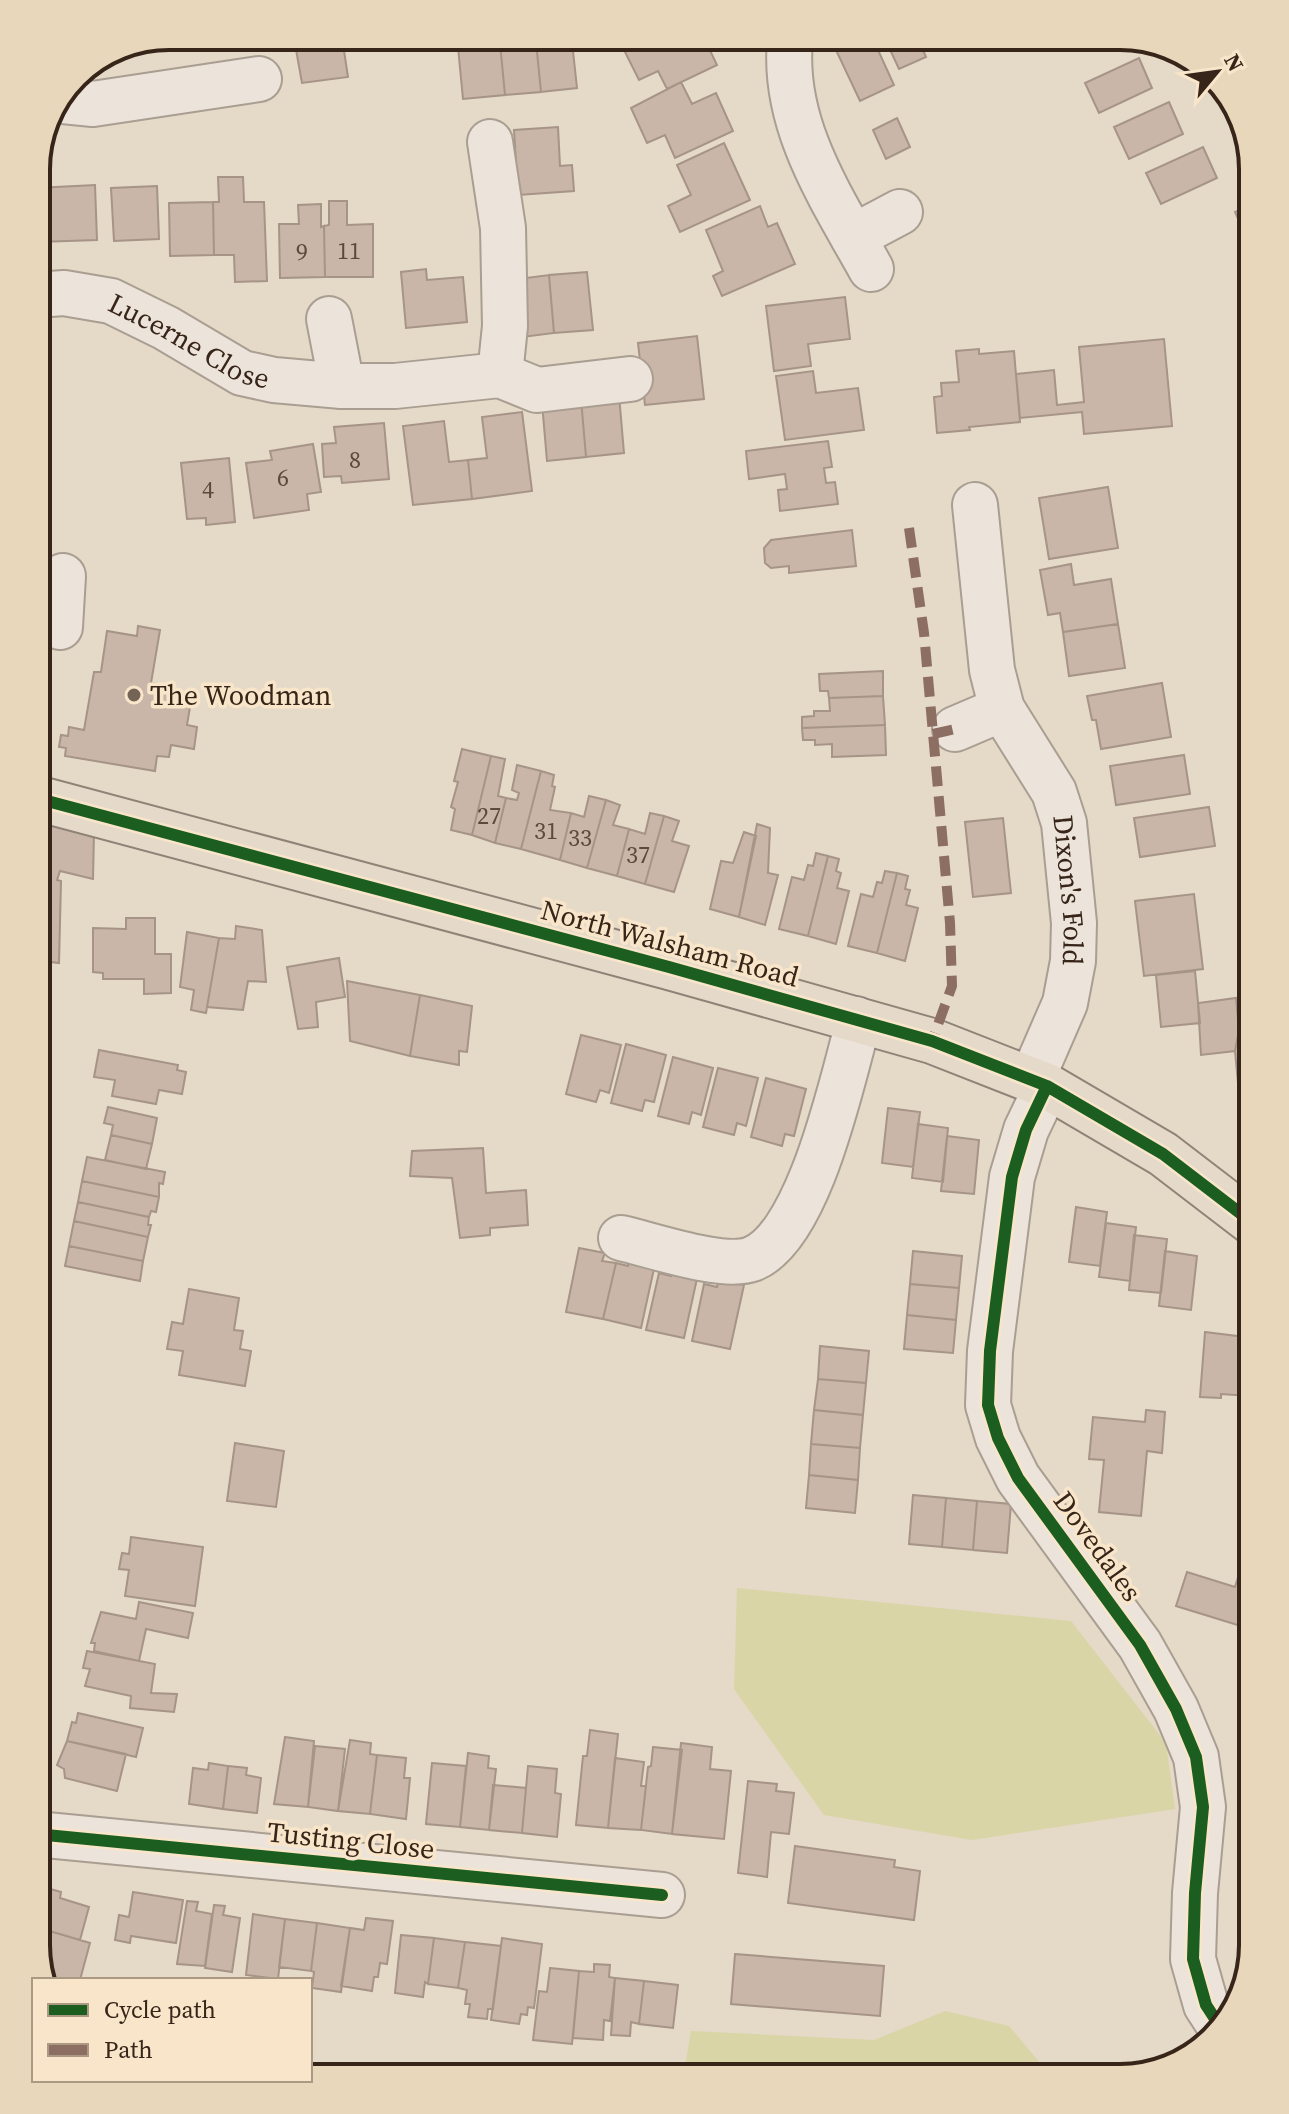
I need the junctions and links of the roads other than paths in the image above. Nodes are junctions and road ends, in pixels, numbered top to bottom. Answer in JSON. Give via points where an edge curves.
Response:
{"nodes":[{"id":1,"x":790,"y":50,"type":"edge"},
{"id":2,"x":259,"y":79,"type":"dead end"},
{"id":3,"x":72,"y":102,"type":"edge"},
{"id":4,"x":490,"y":142,"type":"dead end"},
{"id":5,"x":900,"y":212,"type":"dead end"},
{"id":6,"x":50,"y":294,"type":"edge"},
{"id":7,"x":329,"y":319,"type":"dead end"},
{"id":8,"x":500,"y":375,"type":"junction"},
{"id":9,"x":630,"y":379,"type":"dead end"},
{"id":10,"x":342,"y":386,"type":"junction"},
{"id":11,"x":975,"y":505,"type":"dead end"},
{"id":12,"x":63,"y":576,"type":"dead end"},
{"id":13,"x":60,"y":627,"type":"dead end"},
{"id":14,"x":1002,"y":709,"type":"junction"},
{"id":15,"x":955,"y":729,"type":"dead end"},
{"id":16,"x":50,"y":802,"type":"edge"},
{"id":17,"x":856,"y":1019,"type":"junction"},
{"id":18,"x":1040,"y":1083,"type":"junction"},
{"id":19,"x":1239,"y":1212,"type":"edge"},
{"id":20,"x":621,"y":1238,"type":"dead end"},
{"id":21,"x":50,"y":1835,"type":"edge"},
{"id":22,"x":662,"y":1895,"type":"dead end"},
{"id":23,"x":1214,"y":2017,"type":"edge"}],
"edges":[{"from":1,"to":5,"type":"street","via":[[789,82],[798,123],[815,170],[862,253]]},
{"from":2,"to":3,"type":"street","via":[[219,100]]},
{"from":4,"to":8,"type":"street","via":[[503,228]]},
{"from":6,"to":10,"type":"street","name":"Lucerne Close","via":[[111,301],[242,373]]},
{"from":7,"to":10,"type":"street"},
{"from":8,"to":9,"type":"street","via":[[537,390]]},
{"from":8,"to":10,"type":"street","name":"Lucerne Close"},
{"from":11,"to":14,"type":"street","name":"Dixon's Fold","via":[[992,670]]},
{"from":12,"to":13,"type":"street"},
{"from":14,"to":15,"type":"street"},
{"from":14,"to":18,"type":"street","name":"Dixon's Fold","via":[[1054,792],[1064,823],[1073,961]]},
{"from":16,"to":17,"type":"main road","name":"North Walsham Road"},
{"from":17,"to":18,"type":"main road","name":"North Walsham Road","via":[[932,1041]]},
{"from":17,"to":20,"type":"street","via":[[807,1191],[771,1248],[750,1260],[717,1262]]},
{"from":18,"to":19,"type":"main road","name":"North Walsham Road","via":[[1163,1154]]},
{"from":18,"to":23,"type":"street","name":"Dovedales","via":[[1012,1177],[990,1351],[970,1407],[998,1438],[1018,1478],[1140,1645],[1196,1757],[1203,1807],[1193,1959]]},
{"from":21,"to":22,"type":"street","name":"Tusting Close"}]}
